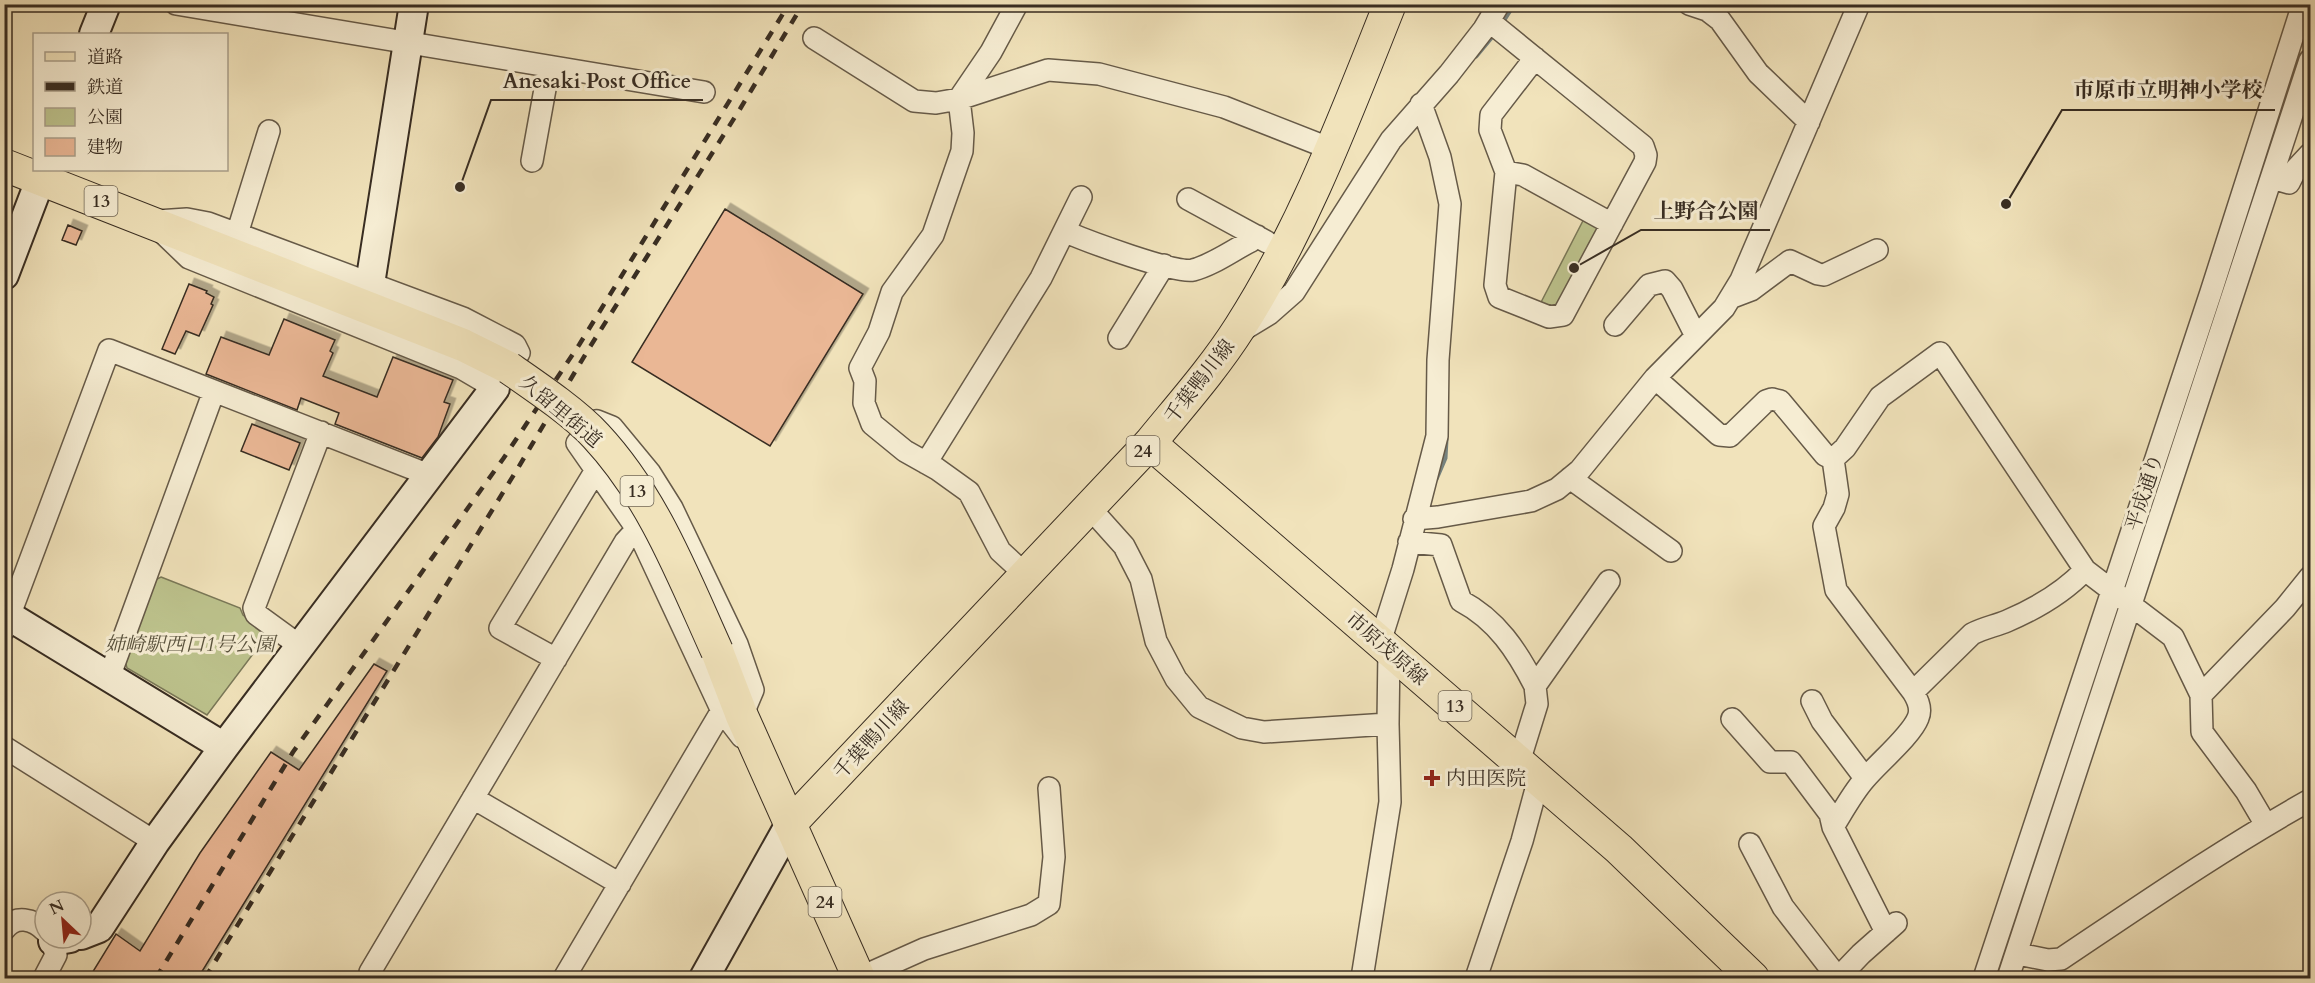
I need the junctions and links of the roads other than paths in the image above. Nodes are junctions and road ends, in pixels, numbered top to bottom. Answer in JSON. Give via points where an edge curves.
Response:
{"nodes":[{"id":1,"x":106,"y":4,"type":"edge"},
{"id":2,"x":176,"y":4,"type":"edge"},
{"id":3,"x":414,"y":4,"type":"edge"},
{"id":4,"x":1017,"y":4,"type":"edge"},
{"id":5,"x":1390,"y":4,"type":"edge"},
{"id":6,"x":1689,"y":4,"type":"edge"},
{"id":7,"x":1858,"y":4,"type":"edge"},
{"id":8,"x":2303,"y":4,"type":"edge"},
{"id":9,"x":1719,"y":10,"type":"edge"},
{"id":10,"x":269,"y":12,"type":"edge"},
{"id":11,"x":1494,"y":13,"type":"edge"},
{"id":12,"x":94,"y":33,"type":"edge"},
{"id":13,"x":814,"y":38,"type":"dead end"},
{"id":14,"x":408,"y":43,"type":"junction"},
{"id":15,"x":1535,"y":58,"type":"junction"},
{"id":16,"x":2310,"y":60,"type":"edge"},
{"id":17,"x":549,"y":67,"type":"junction"},
{"id":18,"x":704,"y":92,"type":"dead end"},
{"id":19,"x":959,"y":99,"type":"junction"},
{"id":20,"x":1421,"y":104,"type":"junction"},
{"id":21,"x":1809,"y":122,"type":"junction"},
{"id":22,"x":268,"y":131,"type":"dead end"},
{"id":23,"x":1331,"y":149,"type":"junction"},
{"id":24,"x":2310,"y":154,"type":"edge"},
{"id":25,"x":532,"y":161,"type":"dead end"},
{"id":26,"x":4,"y":165,"type":"edge"},
{"id":27,"x":1506,"y":172,"type":"junction"},
{"id":28,"x":42,"y":174,"type":"edge"},
{"id":29,"x":2272,"y":178,"type":"junction"},
{"id":30,"x":1081,"y":197,"type":"dead end"},
{"id":31,"x":1188,"y":199,"type":"dead end"},
{"id":32,"x":152,"y":222,"type":"junction"},
{"id":33,"x":1612,"y":224,"type":"junction"},
{"id":34,"x":1066,"y":232,"type":"junction"},
{"id":35,"x":237,"y":234,"type":"junction"},
{"id":36,"x":1271,"y":243,"type":"junction"},
{"id":37,"x":1877,"y":250,"type":"dead end"},
{"id":38,"x":1164,"y":265,"type":"junction"},
{"id":39,"x":4,"y":275,"type":"edge"},
{"id":40,"x":358,"y":280,"type":"junction"},
{"id":41,"x":1730,"y":298,"type":"junction"},
{"id":42,"x":1615,"y":325,"type":"dead end"},
{"id":43,"x":1240,"y":328,"type":"junction"},
{"id":44,"x":1696,"y":336,"type":"junction"},
{"id":45,"x":1119,"y":338,"type":"dead end"},
{"id":46,"x":515,"y":359,"type":"dead end"},
{"id":47,"x":1655,"y":378,"type":"junction"},
{"id":48,"x":499,"y":383,"type":"joint"},
{"id":49,"x":214,"y":391,"type":"junction"},
{"id":50,"x":321,"y":432,"type":"junction"},
{"id":51,"x":1150,"y":443,"type":"junction"},
{"id":52,"x":2159,"y":446,"type":"junction"},
{"id":53,"x":2180,"y":453,"type":"junction"},
{"id":54,"x":1833,"y":459,"type":"junction"},
{"id":55,"x":926,"y":463,"type":"junction"},
{"id":56,"x":596,"y":470,"type":"junction"},
{"id":57,"x":429,"y":475,"type":"junction"},
{"id":58,"x":1570,"y":478,"type":"junction"},
{"id":59,"x":1089,"y":507,"type":"junction"},
{"id":60,"x":1414,"y":519,"type":"junction"},
{"id":61,"x":637,"y":529,"type":"junction"},
{"id":62,"x":1409,"y":542,"type":"junction"},
{"id":63,"x":1671,"y":551,"type":"dead end"},
{"id":64,"x":2085,"y":570,"type":"junction"},
{"id":65,"x":1025,"y":574,"type":"junction"},
{"id":66,"x":2310,"y":577,"type":"edge"},
{"id":67,"x":1609,"y":581,"type":"dead end"},
{"id":68,"x":2111,"y":590,"type":"junction"},
{"id":69,"x":2130,"y":604,"type":"junction"},
{"id":70,"x":6,"y":619,"type":"edge"},
{"id":71,"x":300,"y":646,"type":"junction"},
{"id":72,"x":1385,"y":646,"type":"junction"},
{"id":73,"x":556,"y":659,"type":"junction"},
{"id":74,"x":110,"y":675,"type":"junction"},
{"id":75,"x":1535,"y":686,"type":"junction"},
{"id":76,"x":1913,"y":692,"type":"junction"},
{"id":77,"x":2201,"y":695,"type":"junction"},
{"id":78,"x":1812,"y":701,"type":"dead end"},
{"id":79,"x":732,"y":707,"type":"junction"},
{"id":80,"x":1732,"y":719,"type":"dead end"},
{"id":81,"x":1388,"y":724,"type":"junction"},
{"id":82,"x":4,"y":747,"type":"edge"},
{"id":83,"x":224,"y":747,"type":"junction"},
{"id":84,"x":1529,"y":770,"type":"junction"},
{"id":85,"x":1865,"y":778,"type":"junction"},
{"id":86,"x":1049,"y":788,"type":"dead end"},
{"id":87,"x":473,"y":798,"type":"junction"},
{"id":88,"x":2310,"y":800,"type":"edge"},
{"id":89,"x":790,"y":825,"type":"junction"},
{"id":90,"x":2266,"y":825,"type":"junction"},
{"id":91,"x":1833,"y":826,"type":"junction"},
{"id":92,"x":155,"y":842,"type":"junction"},
{"id":93,"x":1750,"y":844,"type":"dead end"},
{"id":94,"x":620,"y":884,"type":"junction"},
{"id":95,"x":33,"y":922,"type":"edge"},
{"id":96,"x":4,"y":930,"type":"edge"},
{"id":97,"x":93,"y":930,"type":"edge"},
{"id":98,"x":56,"y":950,"type":"edge"},
{"id":99,"x":2018,"y":954,"type":"junction"},
{"id":100,"x":44,"y":978,"type":"edge"},
{"id":101,"x":370,"y":978,"type":"edge"},
{"id":102,"x":564,"y":978,"type":"edge"},
{"id":103,"x":704,"y":978,"type":"edge"},
{"id":104,"x":859,"y":978,"type":"edge"},
{"id":105,"x":1362,"y":978,"type":"edge"},
{"id":106,"x":1476,"y":978,"type":"edge"},
{"id":107,"x":1753,"y":978,"type":"edge"},
{"id":108,"x":1838,"y":978,"type":"edge"},
{"id":109,"x":1984,"y":978,"type":"edge"},
{"id":110,"x":2008,"y":978,"type":"edge"}],
"edges":[{"from":1,"to":12,"type":"street"},
{"from":2,"to":10,"type":"street"},
{"from":3,"to":14,"type":"street"},
{"from":4,"to":19,"type":"street"},
{"from":5,"to":23,"type":"main road","name":"千葉鴨川線","number":"24"},
{"from":6,"to":9,"type":"street"},
{"from":7,"to":21,"type":"street"},
{"from":8,"to":52,"type":"street","name":"平成通り"},
{"from":9,"to":21,"type":"street","via":[[1720,20],[1758,74]]},
{"from":10,"to":14,"type":"street"},
{"from":11,"to":15,"type":"street"},
{"from":11,"to":20,"type":"street","via":[[1449,74]]},
{"from":13,"to":19,"type":"street","via":[[914,101]]},
{"from":14,"to":17,"type":"street"},
{"from":14,"to":40,"type":"street"},
{"from":15,"to":27,"type":"street","via":[[1491,115],[1490,130]]},
{"from":15,"to":33,"type":"street","via":[[1642,146],[1645,162]]},
{"from":16,"to":29,"type":"street","name":"平成通り"},
{"from":17,"to":18,"type":"street"},
{"from":17,"to":25,"type":"street"},
{"from":19,"to":23,"type":"street","via":[[1048,70],[1099,74],[1224,107]]},
{"from":19,"to":55,"type":"street","via":[[962,150],[933,234],[892,292],[879,332],[860,368],[865,381],[864,403],[872,424]]},
{"from":20,"to":43,"type":"street","via":[[1390,140],[1294,292],[1269,314]]},
{"from":20,"to":60,"type":"street","via":[[1440,158],[1450,204],[1438,360],[1437,436]]},
{"from":21,"to":41,"type":"street"},
{"from":22,"to":35,"type":"street"},
{"from":23,"to":36,"type":"main road","name":"千葉鴨川線","number":"24"},
{"from":24,"to":29,"type":"street","via":[[2289,183]]},
{"from":26,"to":28,"type":"main road","name":"久留里街道","number":"13"},
{"from":27,"to":33,"type":"street","via":[[1523,175]]},
{"from":27,"to":33,"type":"street","via":[[1495,285],[1498,297],[1549,317],[1563,315]]},
{"from":28,"to":32,"type":"main road","name":"久留里街道","number":"13"},
{"from":28,"to":39,"type":"street"},
{"from":29,"to":53,"type":"street","name":"平成通り"},
{"from":30,"to":34,"type":"street"},
{"from":31,"to":36,"type":"street"},
{"from":32,"to":35,"type":"street","via":[[187,219]]},
{"from":32,"to":48,"type":"street","via":[[189,258]]},
{"from":32,"to":79,"type":"main road","name":"久留里街道","number":"13","bridge":true,"via":[[463,345],[509,368],[552,399],[616,459],[650,510],[717,651]]},
{"from":34,"to":38,"type":"street"},
{"from":34,"to":55,"type":"street"},
{"from":35,"to":40,"type":"street"},
{"from":36,"to":38,"type":"street","via":[[1251,242],[1194,270]]},
{"from":36,"to":43,"type":"main road","name":"千葉鴨川線","number":"24"},
{"from":37,"to":41,"type":"street","via":[[1824,275],[1790,261],[1751,290]]},
{"from":38,"to":45,"type":"street"},
{"from":40,"to":46,"type":"street","via":[[463,318],[515,345],[519,353]]},
{"from":41,"to":44,"type":"street"},
{"from":42,"to":44,"type":"street","via":[[1649,285],[1665,281]]},
{"from":43,"to":51,"type":"main road","name":"千葉鴨川線","number":"24"},
{"from":44,"to":47,"type":"street"},
{"from":47,"to":54,"type":"street","via":[[1719,435],[1730,436],[1766,401],[1780,401]]},
{"from":47,"to":58,"type":"street","via":[[1597,451]]},
{"from":48,"to":57,"type":"street"},
{"from":49,"to":50,"type":"street"},
{"from":49,"to":70,"type":"street","via":[[109,350]]},
{"from":49,"to":74,"type":"street"},
{"from":50,"to":57,"type":"street"},
{"from":50,"to":71,"type":"street","via":[[254,608],[256,614]]},
{"from":51,"to":59,"type":"main road","name":"千葉鴨川線","number":"24"},
{"from":51,"to":72,"type":"main road","name":"市原茂原線","number":"13"},
{"from":52,"to":53,"type":"street"},
{"from":52,"to":68,"type":"street","name":"平成通り"},
{"from":53,"to":69,"type":"street","name":"平成通り"},
{"from":54,"to":64,"type":"street","via":[[1881,397],[1940,353]]},
{"from":54,"to":76,"type":"street","via":[[1838,494],[1824,526],[1836,590]]},
{"from":55,"to":65,"type":"street","via":[[969,492],[1000,551]]},
{"from":56,"to":61,"type":"street"},
{"from":56,"to":73,"type":"street","via":[[500,628]]},
{"from":56,"to":79,"type":"street","via":[[577,443],[597,420],[612,427],[650,473],[672,508],[737,644],[753,690]]},
{"from":57,"to":71,"type":"street"},
{"from":58,"to":60,"type":"street","via":[[1531,501]]},
{"from":58,"to":63,"type":"street"},
{"from":59,"to":65,"type":"main road","name":"千葉鴨川線","number":"24"},
{"from":59,"to":81,"type":"street","via":[[1124,546],[1141,579],[1156,641],[1176,679],[1199,707],[1242,728],[1264,732]]},
{"from":60,"to":62,"type":"street"},
{"from":61,"to":73,"type":"street","via":[[625,542]]},
{"from":61,"to":79,"type":"street"},
{"from":62,"to":72,"type":"street"},
{"from":62,"to":75,"type":"street","via":[[1441,545],[1461,601],[1480,611],[1510,642]]},
{"from":64,"to":68,"type":"street"},
{"from":64,"to":76,"type":"street","via":[[2055,595],[2019,616],[1972,634]]},
{"from":65,"to":89,"type":"main road","name":"千葉鴨川線","number":"24"},
{"from":66,"to":77,"type":"street"},
{"from":67,"to":75,"type":"street"},
{"from":68,"to":69,"type":"street"},
{"from":68,"to":109,"type":"street","name":"平成通り"},
{"from":69,"to":77,"type":"street","via":[[2173,637]]},
{"from":69,"to":99,"type":"street","name":"平成通り"},
{"from":70,"to":74,"type":"street"},
{"from":71,"to":83,"type":"street"},
{"from":72,"to":81,"type":"street"},
{"from":72,"to":84,"type":"main road","name":"市原茂原線","number":"13"},
{"from":73,"to":87,"type":"street"},
{"from":74,"to":83,"type":"street"},
{"from":75,"to":84,"type":"street","via":[[1537,704]]},
{"from":76,"to":85,"type":"street","via":[[1919,701],[1920,715],[1913,730]]},
{"from":77,"to":90,"type":"street","via":[[2202,732]]},
{"from":78,"to":85,"type":"street","via":[[1822,721]]},
{"from":79,"to":89,"type":"main road","name":"久留里街道","number":"13"},
{"from":79,"to":94,"type":"street"},
{"from":80,"to":91,"type":"street","via":[[1770,762],[1791,762],[1830,814]]},
{"from":81,"to":105,"type":"street","via":[[1390,802]]},
{"from":82,"to":92,"type":"street"},
{"from":83,"to":92,"type":"street"},
{"from":84,"to":106,"type":"street","via":[[1522,841]]},
{"from":84,"to":107,"type":"main road","name":"市原茂原線","number":"13","via":[[1619,849]]},
{"from":85,"to":91,"type":"street"},
{"from":86,"to":104,"type":"street","via":[[1054,857],[1049,904],[1031,915],[924,949]]},
{"from":87,"to":94,"type":"street"},
{"from":87,"to":101,"type":"street"},
{"from":88,"to":90,"type":"street"},
{"from":89,"to":103,"type":"street"},
{"from":89,"to":104,"type":"main road","name":"久留里街道","number":"24"},
{"from":90,"to":99,"type":"street","via":[[2061,959]]},
{"from":91,"to":108,"type":"street","via":[[1891,927]]},
{"from":92,"to":97,"type":"street","via":[[99,928]]},
{"from":93,"to":108,"type":"street","via":[[1784,907]]},
{"from":94,"to":102,"type":"street"},
{"from":95,"to":96,"type":"street","via":[[21,919]]},
{"from":98,"to":100,"type":"street"},
{"from":99,"to":110,"type":"street","name":"平成通り"}]}
